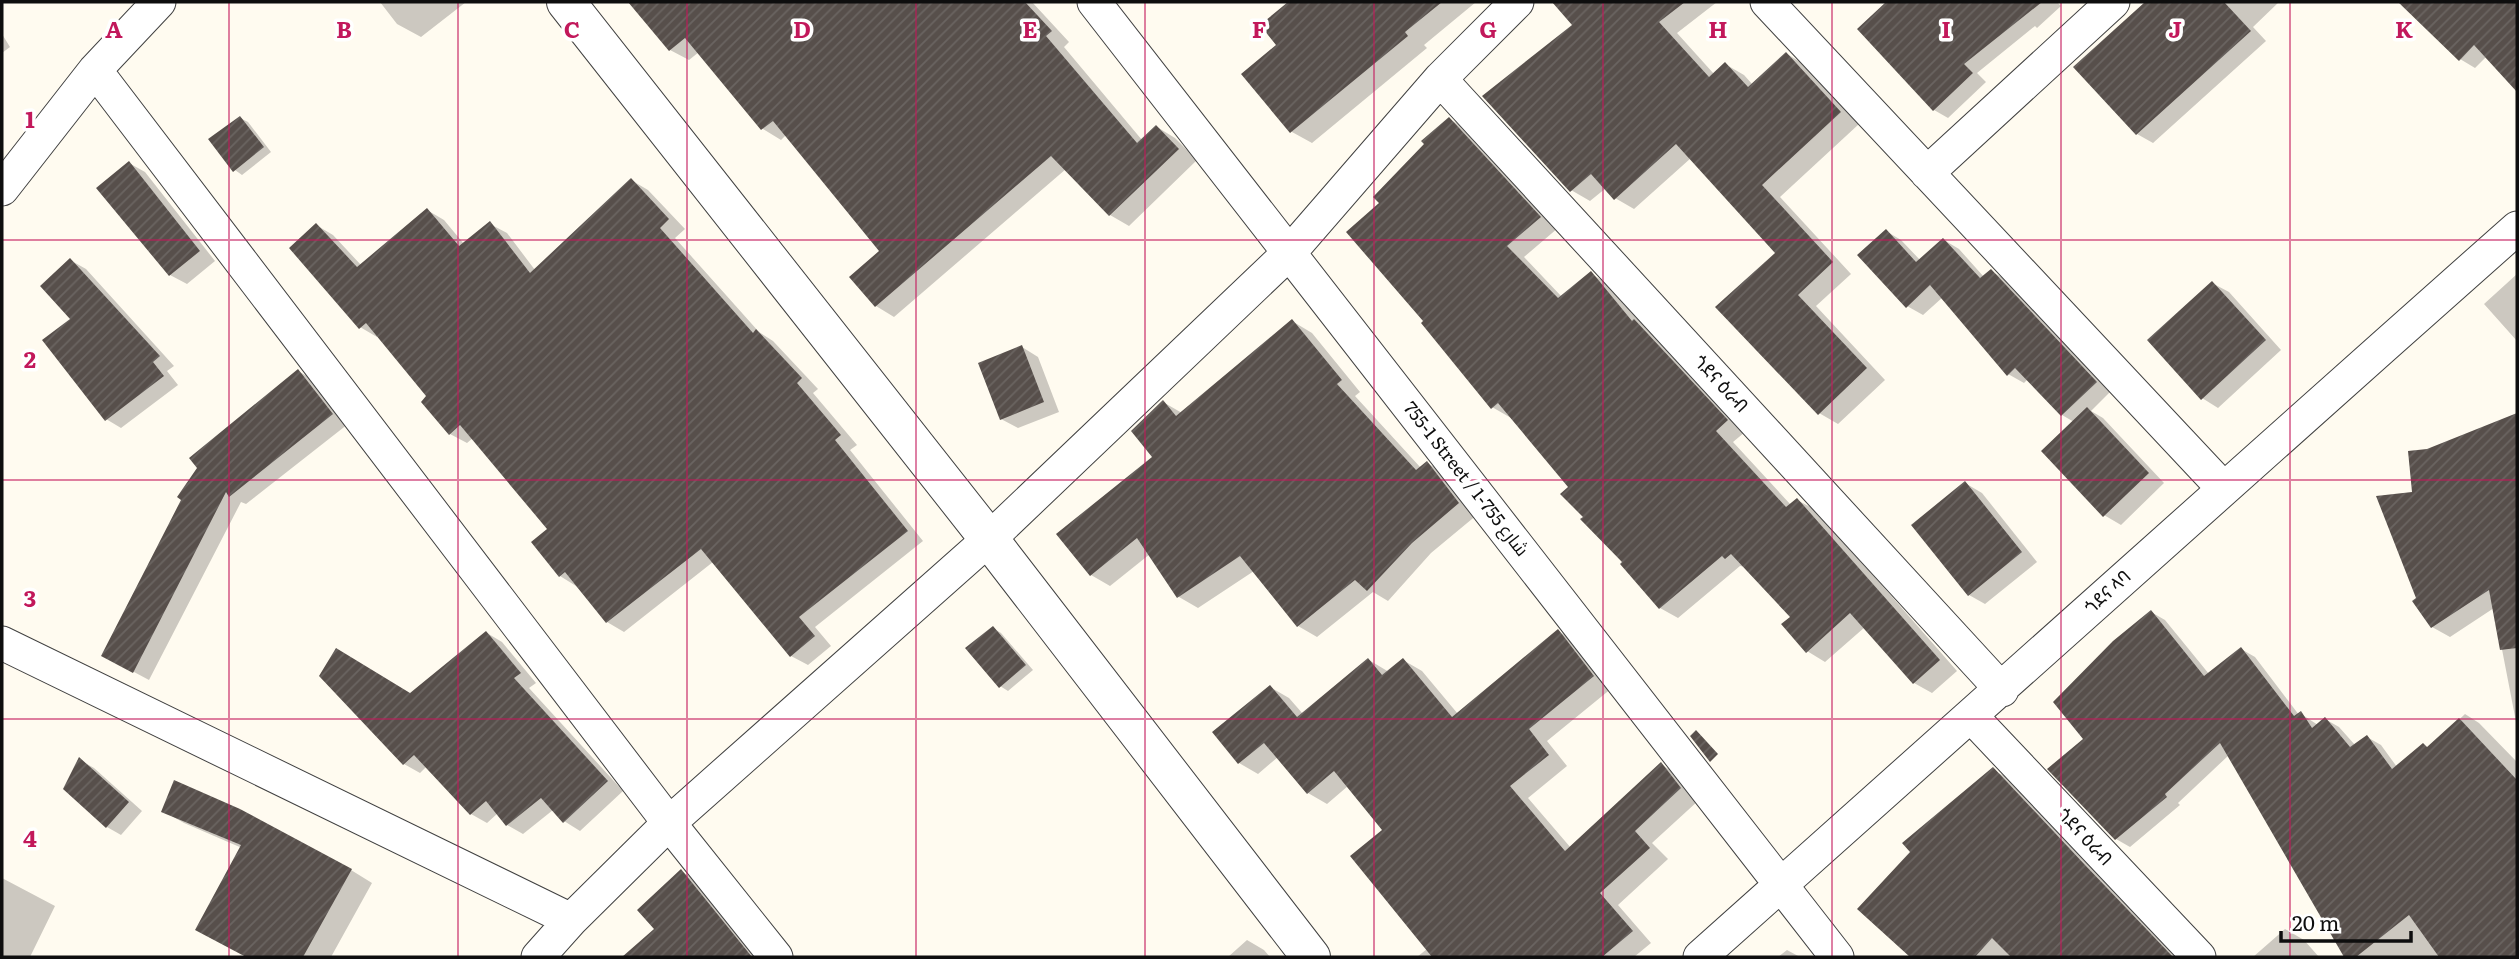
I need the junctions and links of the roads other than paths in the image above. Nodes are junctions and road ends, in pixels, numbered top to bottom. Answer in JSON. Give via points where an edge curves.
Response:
{"nodes":[{"id":1,"x":159,"y":2,"type":"edge"},
{"id":2,"x":566,"y":2,"type":"edge"},
{"id":3,"x":1094,"y":2,"type":"edge"},
{"id":4,"x":1517,"y":2,"type":"edge"},
{"id":5,"x":1767,"y":2,"type":"edge"},
{"id":6,"x":2113,"y":2,"type":"edge"},
{"id":7,"x":95,"y":70,"type":"junction"},
{"id":8,"x":1440,"y":79,"type":"junction"},
{"id":9,"x":1927,"y":173,"type":"junction"},
{"id":10,"x":2,"y":189,"type":"edge"},
{"id":11,"x":2517,"y":228,"type":"edge"},
{"id":12,"x":1290,"y":252,"type":"junction"},
{"id":13,"x":2223,"y":488,"type":"junction"},
{"id":14,"x":989,"y":539,"type":"junction"},
{"id":15,"x":2,"y":643,"type":"edge"},
{"id":16,"x":2002,"y":690,"type":"junction"},
{"id":17,"x":1972,"y":717,"type":"junction"},
{"id":18,"x":669,"y":823,"type":"junction"},
{"id":19,"x":1780,"y":886,"type":"junction"},
{"id":20,"x":571,"y":920,"type":"junction"},
{"id":21,"x":538,"y":957,"type":"edge"},
{"id":22,"x":775,"y":957,"type":"edge"},
{"id":23,"x":1311,"y":957,"type":"edge"},
{"id":24,"x":1700,"y":957,"type":"edge"},
{"id":25,"x":1837,"y":957,"type":"edge"},
{"id":26,"x":2199,"y":957,"type":"edge"}],
"edges":[{"from":1,"to":7,"type":"street"},
{"from":2,"to":14,"type":"street"},
{"from":3,"to":12,"type":"street","name":"755-1 Street / شارع 755-1"},
{"from":4,"to":8,"type":"street"},
{"from":5,"to":9,"type":"street"},
{"from":6,"to":9,"type":"street"},
{"from":7,"to":10,"type":"street"},
{"from":7,"to":18,"type":"street"},
{"from":8,"to":12,"type":"street"},
{"from":8,"to":16,"type":"street","name":"ጎደና ዕራብ"},
{"from":9,"to":13,"type":"street"},
{"from":11,"to":13,"type":"street","name":"ጎደና ላባ"},
{"from":12,"to":14,"type":"street"},
{"from":12,"to":19,"type":"street","name":"755-1 Street / شارع 755-1"},
{"from":13,"to":16,"type":"street","name":"ጎደና ላባ"},
{"from":14,"to":18,"type":"street"},
{"from":14,"to":23,"type":"street"},
{"from":15,"to":20,"type":"street"},
{"from":16,"to":17,"type":"street","name":"ጎደና ላባ"},
{"from":17,"to":19,"type":"street","name":"ጎደና ላባ"},
{"from":17,"to":26,"type":"street","name":"ጎደና ዕራብ"},
{"from":18,"to":20,"type":"street"},
{"from":18,"to":22,"type":"street"},
{"from":19,"to":24,"type":"street","name":"ጎደና ላባ"},
{"from":19,"to":25,"type":"street","name":"755-1 Street / شارع 755-1"},
{"from":20,"to":21,"type":"street"}]}
